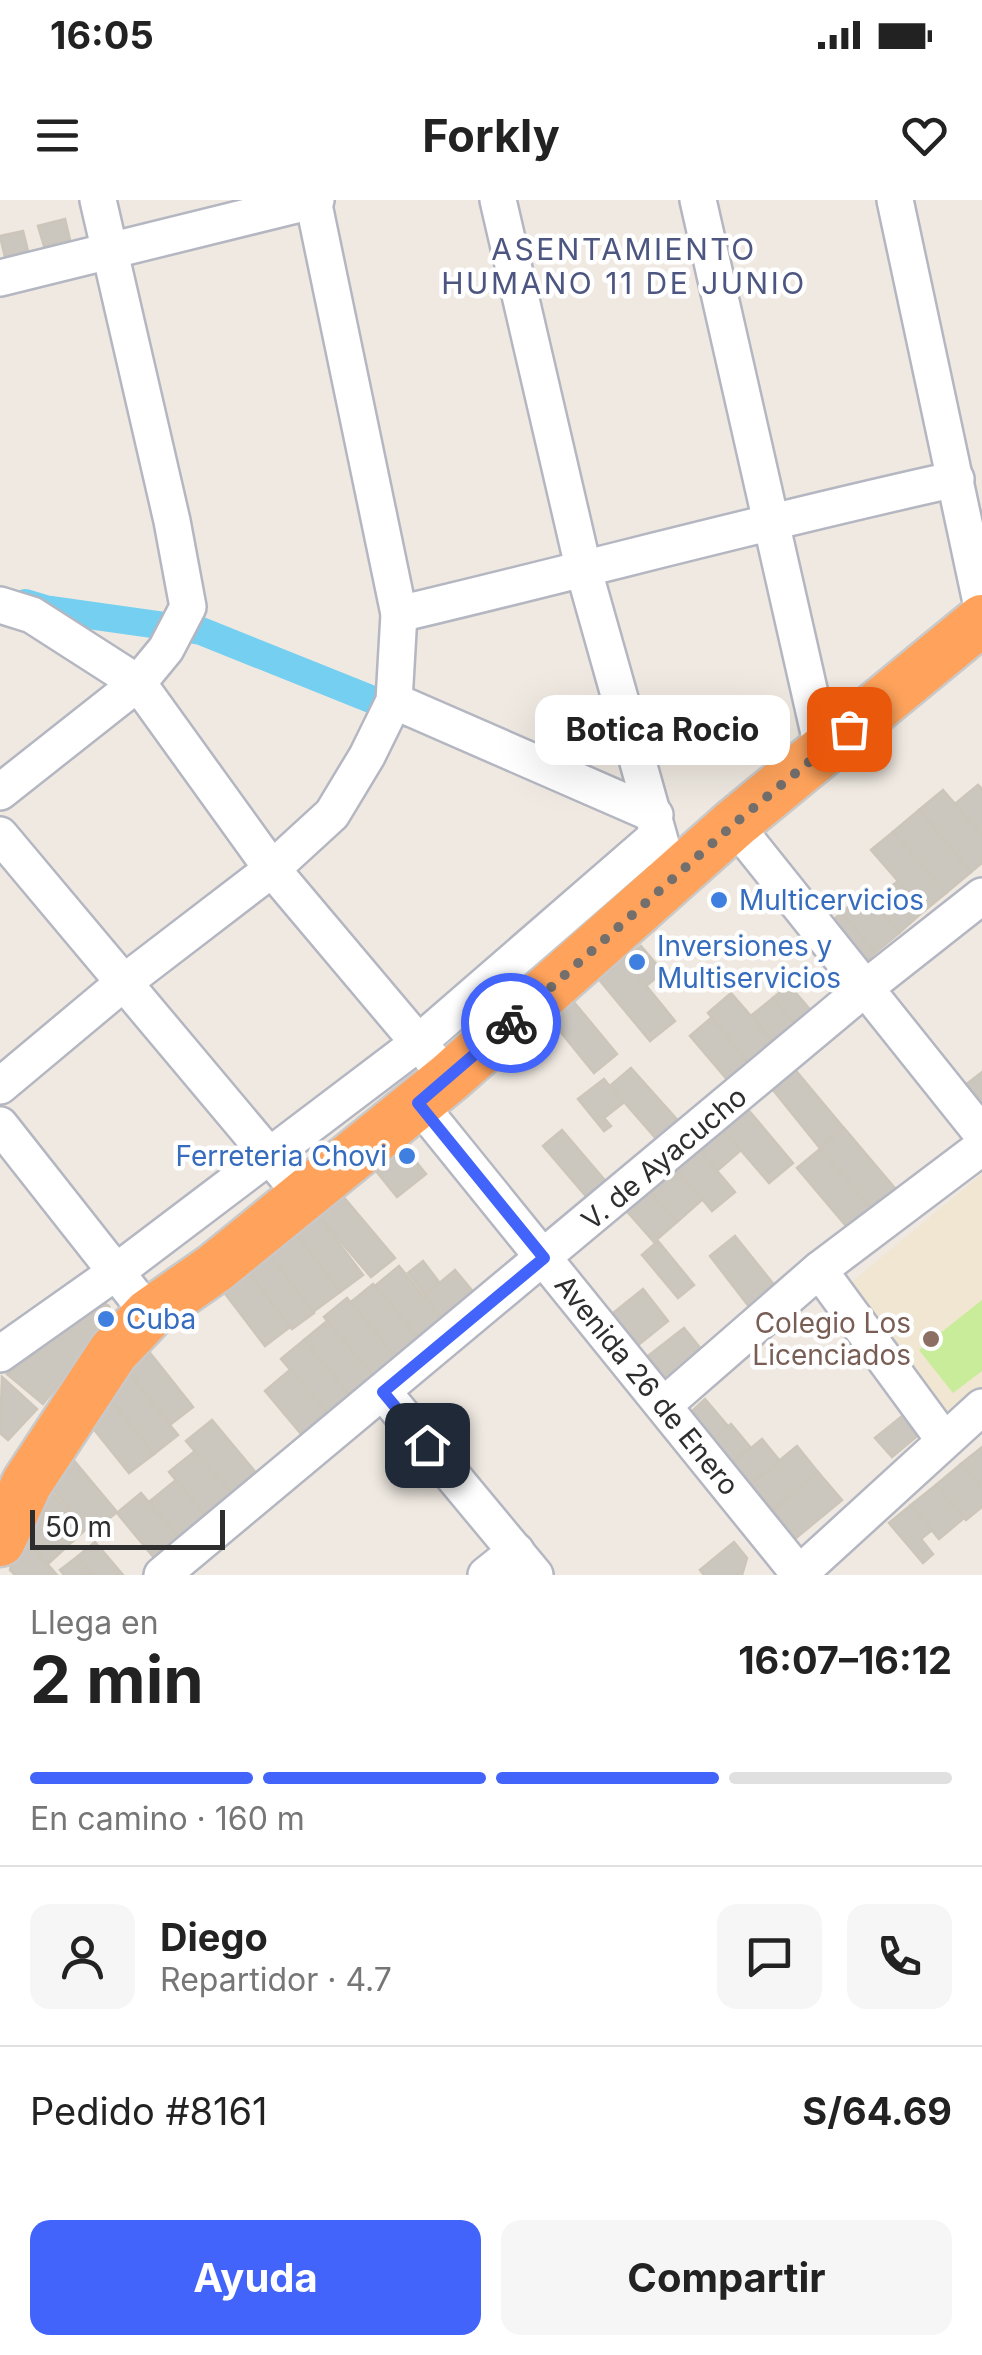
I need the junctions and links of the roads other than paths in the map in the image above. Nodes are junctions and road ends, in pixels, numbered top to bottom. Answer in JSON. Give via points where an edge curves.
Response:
{"nodes":[{"id":1,"x":98,"y":200,"type":"edge"},
{"id":2,"x":314,"y":200,"type":"edge"},
{"id":3,"x":498,"y":200,"type":"edge"},
{"id":4,"x":698,"y":200,"type":"edge"},
{"id":5,"x":895,"y":200,"type":"edge"},
{"id":6,"x":111,"y":248,"type":"junction"},
{"id":7,"x":0,"y":278,"type":"edge"},
{"id":8,"x":956,"y":479,"type":"junction"},
{"id":9,"x":768,"y":521,"type":"junction"},
{"id":10,"x":584,"y":570,"type":"junction"},
{"id":11,"x":0,"y":606,"type":"edge"},
{"id":12,"x":982,"y":606,"type":"edge"},
{"id":13,"x":399,"y":614,"type":"junction"},
{"id":14,"x":982,"y":620,"type":"edge"},
{"id":15,"x":138,"y":683,"type":"junction"},
{"id":16,"x":394,"y":702,"type":"junction"},
{"id":17,"x":823,"y":751,"type":"junction"},
{"id":18,"x":0,"y":792,"type":"edge"},
{"id":19,"x":734,"y":824,"type":"junction"},
{"id":20,"x":0,"y":835,"type":"edge"},
{"id":21,"x":661,"y":843,"type":"junction"},
{"id":22,"x":272,"y":869,"type":"junction"},
{"id":23,"x":982,"y":896,"type":"edge"},
{"id":24,"x":122,"y":984,"type":"junction"},
{"id":25,"x":864,"y":989,"type":"junction"},
{"id":26,"x":428,"y":1075,"type":"junction"},
{"id":27,"x":0,"y":1086,"type":"edge"},
{"id":28,"x":0,"y":1125,"type":"edge"},
{"id":29,"x":982,"y":1134,"type":"edge"},
{"id":30,"x":982,"y":1147,"type":"edge"},
{"id":31,"x":266,"y":1156,"type":"junction"},
{"id":32,"x":303,"y":1196,"type":"junction"},
{"id":33,"x":544,"y":1258,"type":"junction"},
{"id":34,"x":818,"y":1270,"type":"junction"},
{"id":35,"x":116,"y":1272,"type":"junction"},
{"id":36,"x":149,"y":1314,"type":"junction"},
{"id":37,"x":0,"y":1354,"type":"edge"},
{"id":38,"x":383,"y":1392,"type":"junction"},
{"id":39,"x":664,"y":1404,"type":"junction"},
{"id":40,"x":982,"y":1408,"type":"edge"},
{"id":41,"x":944,"y":1440,"type":"junction"},
{"id":42,"x":0,"y":1541,"type":"edge"},
{"id":43,"x":525,"y":1563,"type":"edge"},
{"id":44,"x":178,"y":1570,"type":"edge"},
{"id":45,"x":486,"y":1575,"type":"edge"},
{"id":46,"x":799,"y":1575,"type":"edge"}],
"edges":[{"from":1,"to":6,"type":"street"},
{"from":2,"to":6,"type":"street"},
{"from":2,"to":13,"type":"street"},
{"from":3,"to":10,"type":"street"},
{"from":4,"to":9,"type":"street"},
{"from":5,"to":8,"type":"street"},
{"from":6,"to":7,"type":"street"},
{"from":6,"to":15,"type":"street","via":[[188,607],[166,650]]},
{"from":8,"to":9,"type":"street"},
{"from":8,"to":12,"type":"street"},
{"from":9,"to":10,"type":"street"},
{"from":9,"to":17,"type":"street"},
{"from":10,"to":13,"type":"street"},
{"from":10,"to":21,"type":"street"},
{"from":11,"to":15,"type":"street","via":[[32,615]]},
{"from":13,"to":16,"type":"street"},
{"from":14,"to":17,"type":"highway"},
{"from":15,"to":18,"type":"street"},
{"from":15,"to":22,"type":"street","name":"Avenida 26 de Enero"},
{"from":16,"to":21,"type":"street"},
{"from":16,"to":22,"type":"street","via":[[332,814]]},
{"from":17,"to":19,"type":"highway"},
{"from":19,"to":21,"type":"highway"},
{"from":19,"to":25,"type":"street"},
{"from":20,"to":24,"type":"street"},
{"from":21,"to":26,"type":"highway"},
{"from":22,"to":24,"type":"street"},
{"from":22,"to":26,"type":"street","name":"Avenida 26 de Enero"},
{"from":23,"to":25,"type":"street","name":"V. de Ayacucho"},
{"from":24,"to":27,"type":"street"},
{"from":24,"to":31,"type":"street"},
{"from":25,"to":29,"type":"street"},
{"from":25,"to":33,"type":"street","name":"V. de Ayacucho"},
{"from":26,"to":31,"type":"street"},
{"from":26,"to":32,"type":"highway"},
{"from":26,"to":33,"type":"street","name":"Avenida 26 de Enero"},
{"from":28,"to":35,"type":"street"},
{"from":30,"to":34,"type":"street"},
{"from":31,"to":32,"type":"street"},
{"from":31,"to":35,"type":"street"},
{"from":32,"to":36,"type":"highway"},
{"from":33,"to":38,"type":"street","name":"V. de Ayacucho"},
{"from":33,"to":39,"type":"street","name":"Avenida 26 de Enero"},
{"from":34,"to":39,"type":"street"},
{"from":34,"to":41,"type":"street"},
{"from":35,"to":36,"type":"street"},
{"from":35,"to":37,"type":"street"},
{"from":36,"to":42,"type":"highway","via":[[113,1352],[38,1466]]},
{"from":38,"to":43,"type":"street"},
{"from":38,"to":44,"type":"street","name":"V. de Ayacucho"},
{"from":39,"to":46,"type":"street","name":"Avenida 26 de Enero"},
{"from":40,"to":41,"type":"street"},
{"from":41,"to":46,"type":"street"},
{"from":43,"to":45,"type":"street"}]}
